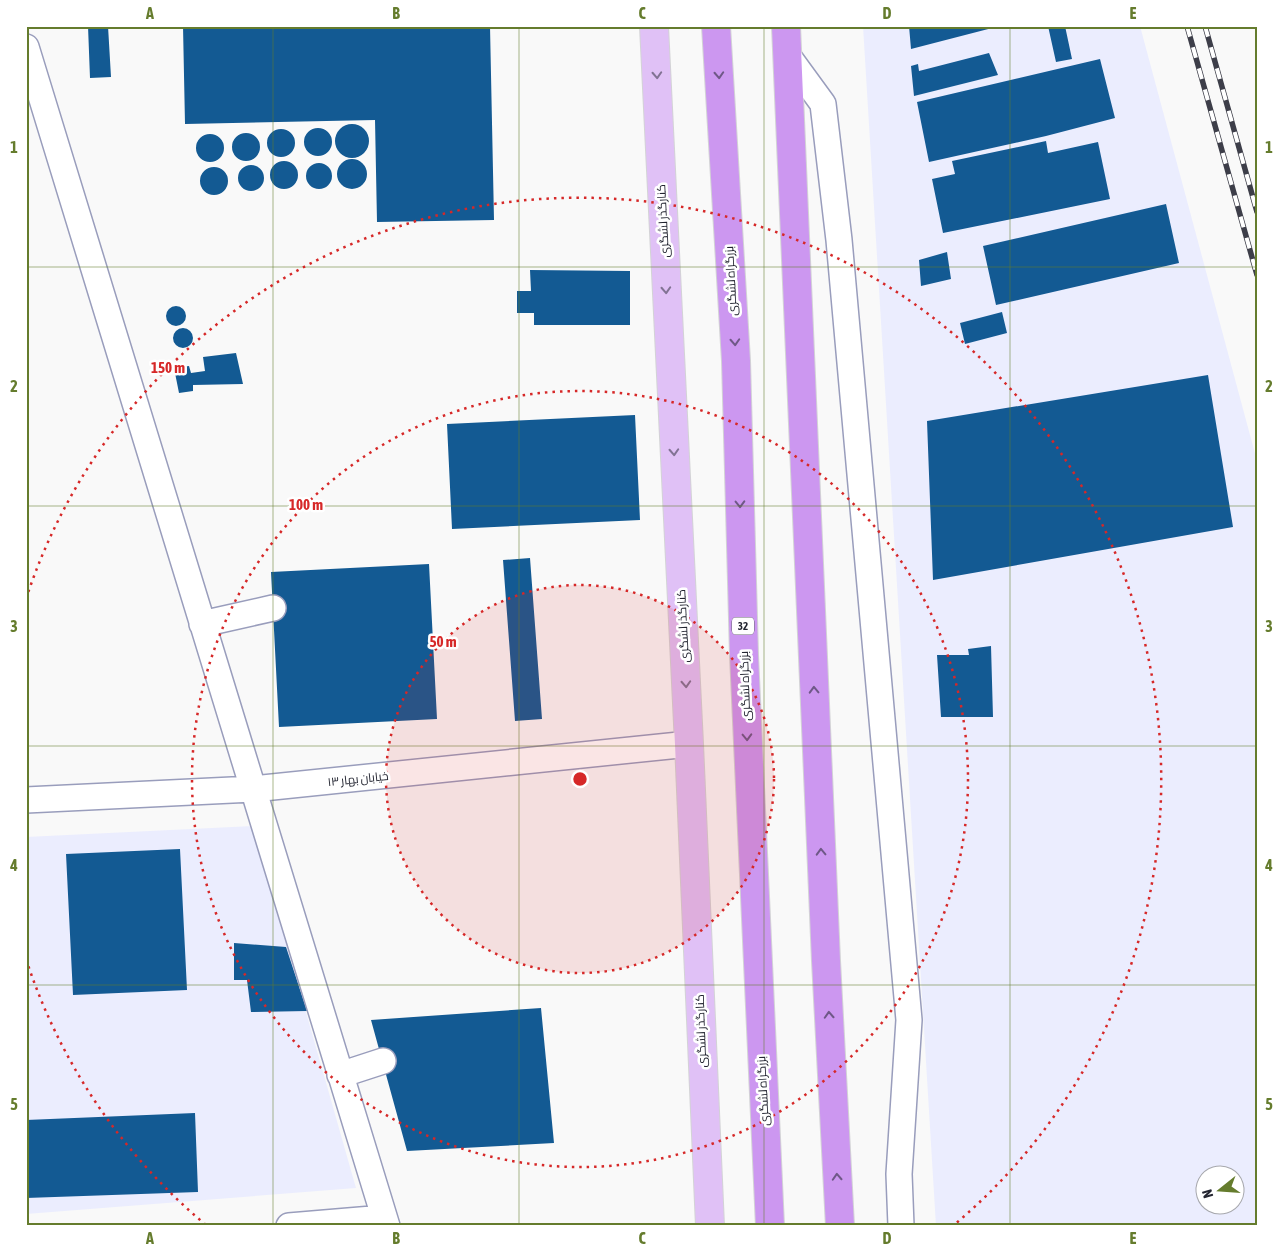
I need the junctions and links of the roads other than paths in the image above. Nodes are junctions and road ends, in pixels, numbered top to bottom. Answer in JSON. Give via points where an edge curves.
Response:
{"nodes":[{"id":1,"x":654,"y":26,"type":"edge"},
{"id":2,"x":716,"y":26,"type":"edge"},
{"id":3,"x":786,"y":26,"type":"edge"},
{"id":4,"x":26,"y":47,"type":"edge"},
{"id":5,"x":788,"y":56,"type":"junction"},
{"id":6,"x":273,"y":608,"type":"dead end"},
{"id":7,"x":202,"y":624,"type":"junction"},
{"id":8,"x":689,"y":744,"type":"junction"},
{"id":9,"x":253,"y":789,"type":"junction"},
{"id":10,"x":26,"y":800,"type":"edge"},
{"id":11,"x":383,"y":1061,"type":"dead end"},
{"id":12,"x":340,"y":1075,"type":"junction"},
{"id":13,"x":385,"y":1222,"type":"edge"},
{"id":14,"x":289,"y":1226,"type":"edge"},
{"id":15,"x":710,"y":1226,"type":"edge"},
{"id":16,"x":770,"y":1226,"type":"edge"},
{"id":17,"x":840,"y":1226,"type":"edge"},
{"id":18,"x":901,"y":1226,"type":"edge"}],
"edges":[{"from":1,"to":8,"type":"main road","name":"کنارگذر لشگری","one_way":true},
{"from":2,"to":16,"type":"highway","name":"بزرگراه لشگری","number":"32","one_way":true,"via":[[736,361],[744,665]]},
{"from":3,"to":5,"type":"highway"},
{"from":4,"to":7,"type":"street"},
{"from":17,"to":5,"type":"highway","one_way":true},
{"from":5,"to":18,"type":"street","via":[[823,104],[839,240],[909,1020],[899,1174]]},
{"from":6,"to":7,"type":"street"},
{"from":7,"to":9,"type":"street"},
{"from":8,"to":9,"type":"street","name":"خیابان بهار ۱۳"},
{"from":8,"to":15,"type":"main road","name":"کنارگذر لشگری"},
{"from":9,"to":10,"type":"street","name":"خیابان بهار ۱۳"},
{"from":9,"to":12,"type":"street"},
{"from":11,"to":12,"type":"street"},
{"from":12,"to":13,"type":"street"},
{"from":13,"to":14,"type":"street"}]}
